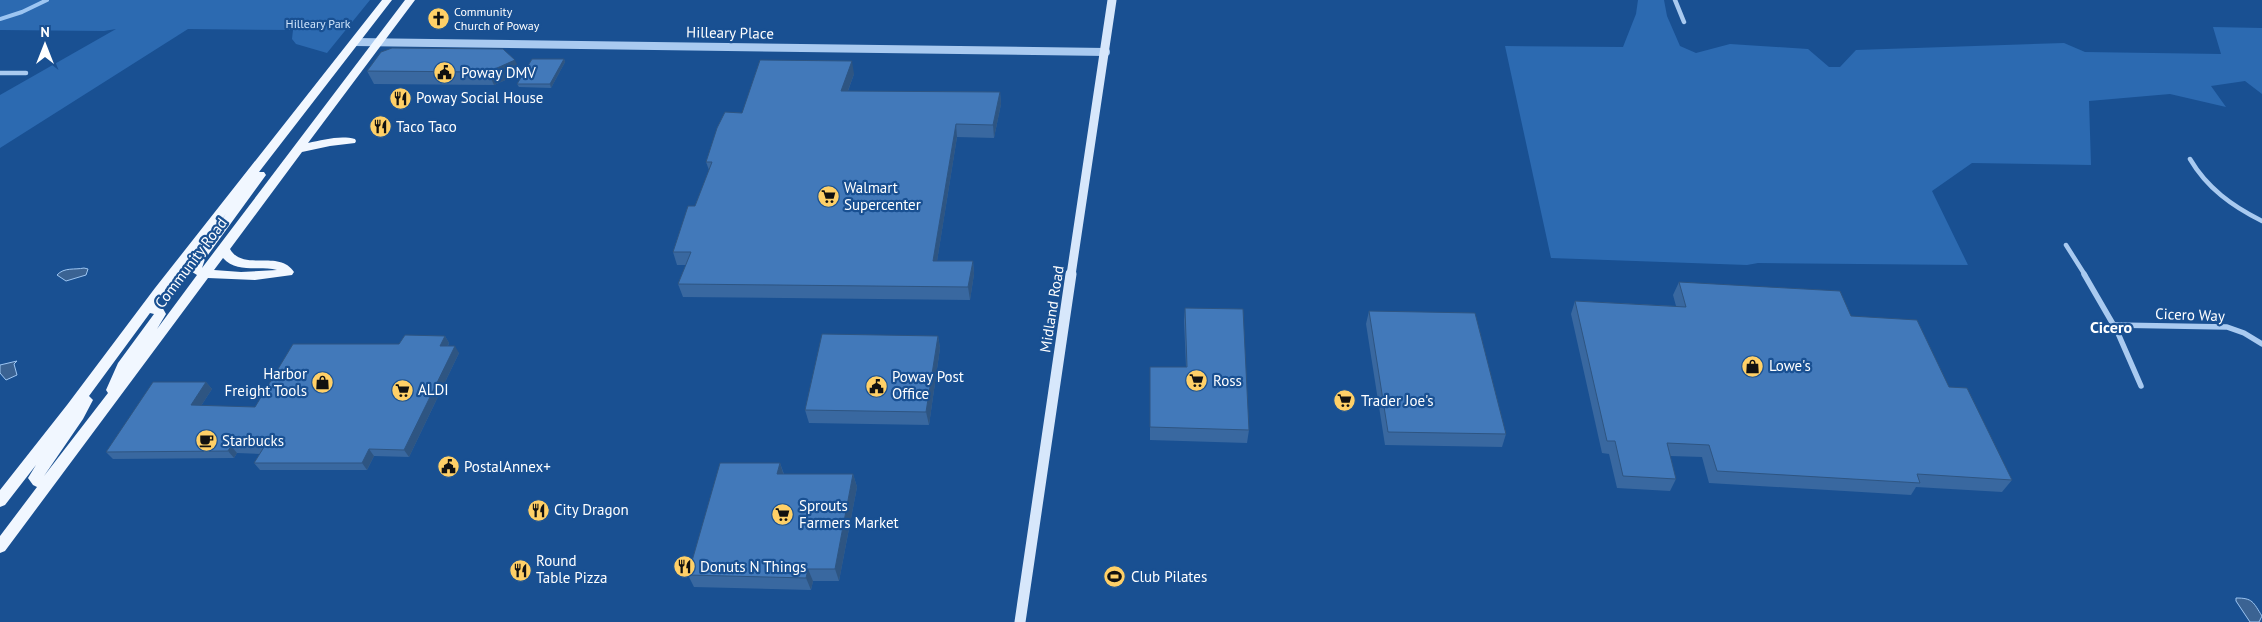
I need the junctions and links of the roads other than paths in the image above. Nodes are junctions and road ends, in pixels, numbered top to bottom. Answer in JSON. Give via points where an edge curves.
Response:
{"nodes":[{"id":1,"x":387,"y":0,"type":"edge"},
{"id":2,"x":410,"y":0,"type":"edge"},
{"id":3,"x":1112,"y":0,"type":"edge"},
{"id":4,"x":1674,"y":0,"type":"edge"},
{"id":5,"x":1684,"y":22,"type":"dead end"},
{"id":6,"x":355,"y":42,"type":"junction"},
{"id":7,"x":378,"y":43,"type":"junction"},
{"id":8,"x":1106,"y":52,"type":"junction"},
{"id":9,"x":0,"y":73,"type":"edge"},
{"id":10,"x":26,"y":73,"type":"dead end"},
{"id":11,"x":352,"y":141,"type":"dead end"},
{"id":12,"x":272,"y":148,"type":"junction"},
{"id":13,"x":299,"y":149,"type":"junction"},
{"id":14,"x":2190,"y":159,"type":"dead end"},
{"id":15,"x":2262,"y":221,"type":"edge"},
{"id":16,"x":2066,"y":245,"type":"dead end"},
{"id":17,"x":224,"y":249,"type":"junction"},
{"id":18,"x":206,"y":274,"type":"junction"},
{"id":19,"x":146,"y":308,"type":"junction"},
{"id":20,"x":2114,"y":325,"type":"junction"},
{"id":21,"x":2262,"y":344,"type":"edge"},
{"id":22,"x":90,"y":384,"type":"junction"},
{"id":23,"x":2141,"y":386,"type":"dead end"},
{"id":24,"x":111,"y":400,"type":"junction"},
{"id":25,"x":50,"y":482,"type":"junction"},
{"id":26,"x":0,"y":501,"type":"edge"},
{"id":27,"x":0,"y":547,"type":"edge"},
{"id":28,"x":1020,"y":622,"type":"edge"}],
"edges":[{"from":1,"to":6,"type":"main road","name":"Community Road"},
{"from":2,"to":7,"type":"main road","name":"Community Road"},
{"from":3,"to":8,"type":"main road","name":"Midland Road"},
{"from":4,"to":5,"type":"street"},
{"from":6,"to":7,"type":"street","name":"Hilleary Place"},
{"from":6,"to":12,"type":"main road","name":"Community Road"},
{"from":7,"to":8,"type":"street","name":"Hilleary Place"},
{"from":7,"to":13,"type":"main road","name":"Community Road"},
{"from":8,"to":28,"type":"main road","name":"Midland Road"},
{"from":9,"to":10,"type":"street"},
{"from":11,"to":13,"type":"main road"},
{"from":12,"to":18,"type":"main road","via":[[252,189],[195,266],[197,272]]},
{"from":12,"to":19,"type":"main road","name":"Community Road"},
{"from":13,"to":17,"type":"main road","name":"Community Road"},
{"from":14,"to":15,"type":"street","via":[[2197,172],[2227,201]]},
{"from":16,"to":20,"type":"street"},
{"from":17,"to":18,"type":"main road","name":"Community Road"},
{"from":17,"to":18,"type":"main road","via":[[226,256],[233,260],[276,266],[288,272],[275,275]]},
{"from":18,"to":24,"type":"main road","name":"Community Road"},
{"from":19,"to":22,"type":"main road","name":"Community Road"},
{"from":19,"to":24,"type":"main road","via":[[157,308],[160,314],[124,367]]},
{"from":20,"to":21,"type":"street","name":"Cicero Way","via":[[2227,327]]},
{"from":20,"to":23,"type":"street","via":[[2134,364]]},
{"from":22,"to":25,"type":"main road","via":[[83,407],[35,478]]},
{"from":22,"to":26,"type":"main road","name":"Community Road"},
{"from":24,"to":25,"type":"main road","name":"Community Road"},
{"from":25,"to":27,"type":"main road","name":"Community Road"}]}
